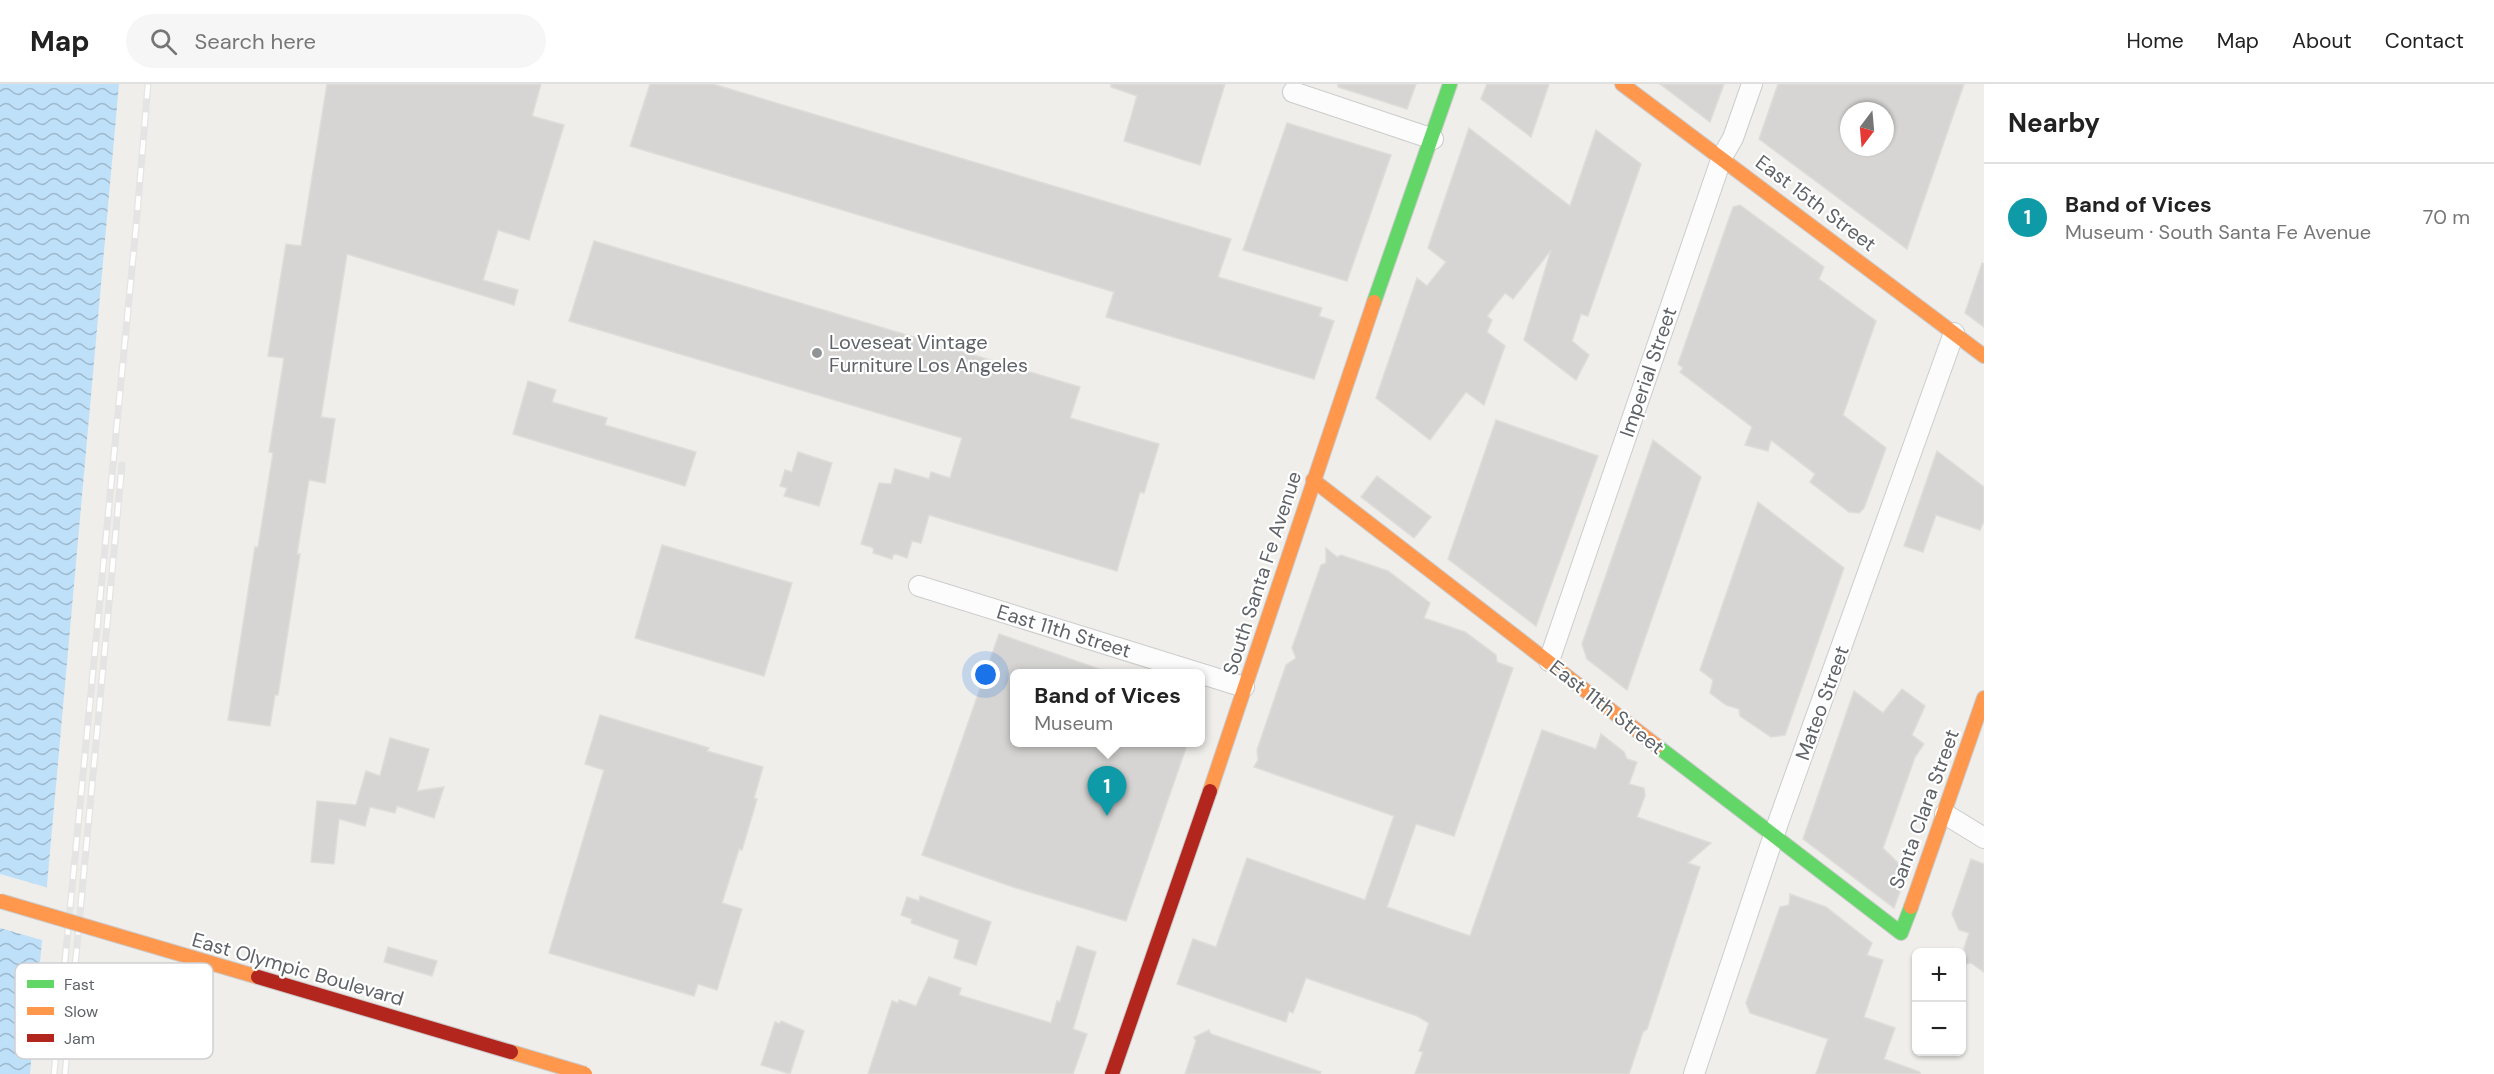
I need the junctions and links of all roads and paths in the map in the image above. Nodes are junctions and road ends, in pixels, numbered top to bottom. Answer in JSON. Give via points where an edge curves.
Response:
{"nodes":[{"id":1,"x":1450,"y":84,"type":"edge"},
{"id":2,"x":1622,"y":84,"type":"edge"},
{"id":3,"x":1752,"y":84,"type":"edge"},
{"id":4,"x":1293,"y":92,"type":"dead end"},
{"id":5,"x":1433,"y":139,"type":"junction"},
{"id":6,"x":1722,"y":157,"type":"junction"},
{"id":7,"x":1954,"y":333,"type":"junction"},
{"id":8,"x":1984,"y":356,"type":"edge"},
{"id":9,"x":1313,"y":480,"type":"junction"},
{"id":10,"x":919,"y":586,"type":"dead end"},
{"id":11,"x":1549,"y":661,"type":"junction"},
{"id":12,"x":1186,"y":669,"type":"edge"},
{"id":13,"x":1205,"y":675,"type":"edge"},
{"id":14,"x":1244,"y":687,"type":"junction"},
{"id":15,"x":1984,"y":698,"type":"edge"},
{"id":16,"x":1945,"y":814,"type":"junction"},
{"id":17,"x":1774,"y":837,"type":"junction"},
{"id":18,"x":1984,"y":838,"type":"edge"},
{"id":19,"x":0,"y":901,"type":"edge"},
{"id":20,"x":1901,"y":933,"type":"joint"},
{"id":21,"x":210,"y":963,"type":"edge"},
{"id":22,"x":213,"y":964,"type":"edge"},
{"id":23,"x":585,"y":1074,"type":"edge"},
{"id":24,"x":1112,"y":1074,"type":"edge"},
{"id":25,"x":1694,"y":1074,"type":"edge"}],
"edges":[{"from":1,"to":5,"type":"main road","name":"South Santa Fe Avenue"},
{"from":2,"to":6,"type":"main road","name":"East 15th Street"},
{"from":3,"to":6,"type":"street","name":"Imperial Street"},
{"from":4,"to":5,"type":"street"},
{"from":5,"to":9,"type":"main road","name":"South Santa Fe Avenue"},
{"from":6,"to":7,"type":"main road","name":"East 15th Street"},
{"from":6,"to":11,"type":"street","name":"Imperial Street"},
{"from":7,"to":8,"type":"main road","name":"East 15th Street"},
{"from":7,"to":17,"type":"street","name":"Mateo Street"},
{"from":9,"to":11,"type":"main road","name":"East 11th Street"},
{"from":9,"to":14,"type":"main road","name":"South Santa Fe Avenue"},
{"from":10,"to":12,"type":"street","name":"East 11th Street"},
{"from":11,"to":17,"type":"main road","name":"East 11th Street"},
{"from":13,"to":14,"type":"street","name":"East 11th Street"},
{"from":14,"to":24,"type":"main road","name":"South Santa Fe Avenue"},
{"from":15,"to":16,"type":"main road","name":"Santa Clara Street"},
{"from":16,"to":18,"type":"street"},
{"from":16,"to":20,"type":"main road","name":"Santa Clara Street"},
{"from":17,"to":20,"type":"main road","name":"East 11th Street"},
{"from":17,"to":25,"type":"street","name":"Mateo Street"},
{"from":19,"to":21,"type":"main road","name":"East Olympic Boulevard","bridge":true},
{"from":22,"to":23,"type":"main road","name":"East Olympic Boulevard","bridge":true}]}
